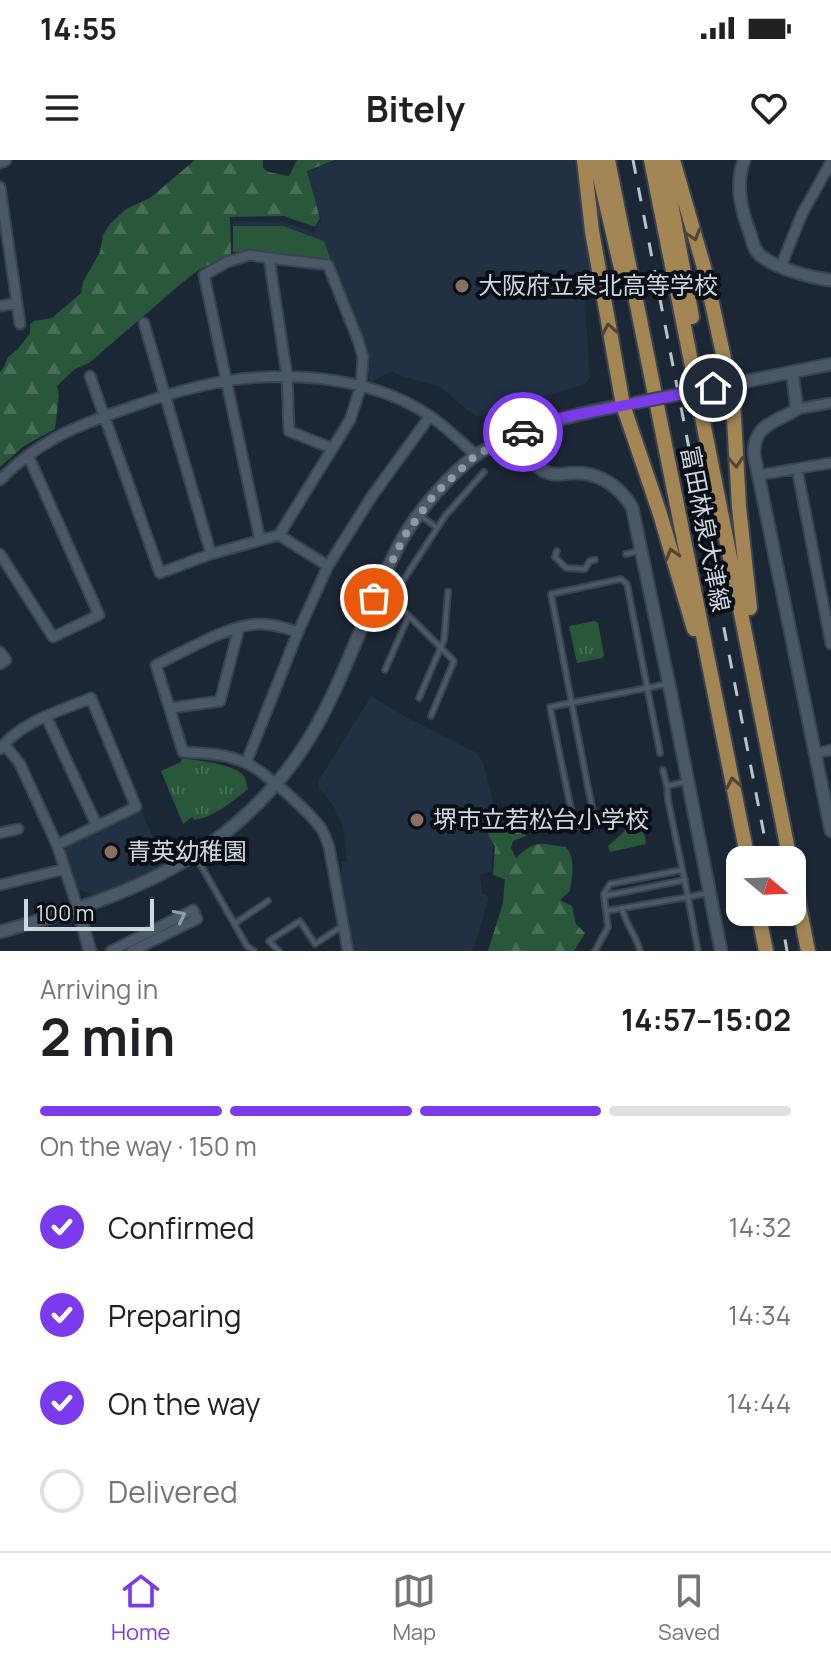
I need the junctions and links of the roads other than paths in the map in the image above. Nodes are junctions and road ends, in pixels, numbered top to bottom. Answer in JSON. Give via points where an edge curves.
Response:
{"nodes":[{"id":1,"x":584,"y":160,"type":"edge"},
{"id":2,"x":596,"y":160,"type":"edge"},
{"id":3,"x":608,"y":160,"type":"edge"},
{"id":4,"x":651,"y":160,"type":"edge"},
{"id":5,"x":663,"y":160,"type":"edge"},
{"id":6,"x":673,"y":160,"type":"edge"},
{"id":7,"x":744,"y":160,"type":"edge"},
{"id":8,"x":831,"y":162,"type":"edge"},
{"id":9,"x":0,"y":187,"type":"edge"},
{"id":10,"x":269,"y":258,"type":"junction"},
{"id":11,"x":781,"y":266,"type":"junction"},
{"id":12,"x":831,"y":280,"type":"edge"},
{"id":13,"x":600,"y":281,"type":"junction"},
{"id":14,"x":583,"y":283,"type":"dead end"},
{"id":15,"x":16,"y":303,"type":"junction"},
{"id":16,"x":0,"y":306,"type":"edge"},
{"id":17,"x":144,"y":323,"type":"dead end"},
{"id":18,"x":20,"y":324,"type":"dead end"},
{"id":19,"x":646,"y":345,"type":"junction"},
{"id":20,"x":831,"y":364,"type":"edge"},
{"id":21,"x":792,"y":372,"type":"junction"},
{"id":22,"x":90,"y":376,"type":"dead end"},
{"id":23,"x":287,"y":376,"type":"junction"},
{"id":24,"x":227,"y":382,"type":"junction"},
{"id":25,"x":729,"y":384,"type":"junction"},
{"id":26,"x":361,"y":386,"type":"junction"},
{"id":27,"x":165,"y":396,"type":"junction"},
{"id":28,"x":831,"y":403,"type":"edge"},
{"id":29,"x":629,"y":404,"type":"junction"},
{"id":30,"x":797,"y":409,"type":"junction"},
{"id":31,"x":104,"y":416,"type":"junction"},
{"id":32,"x":430,"y":416,"type":"junction"},
{"id":33,"x":522,"y":432,"type":"junction"},
{"id":34,"x":331,"y":448,"type":"junction"},
{"id":35,"x":28,"y":455,"type":"junction"},
{"id":36,"x":476,"y":455,"type":"junction"},
{"id":37,"x":831,"y":463,"type":"edge"},
{"id":38,"x":797,"y":469,"type":"junction"},
{"id":39,"x":484,"y":472,"type":"dead end"},
{"id":40,"x":759,"y":475,"type":"junction"},
{"id":41,"x":0,"y":480,"type":"edge"},
{"id":42,"x":718,"y":493,"type":"junction"},
{"id":43,"x":419,"y":514,"type":"junction"},
{"id":44,"x":437,"y":527,"type":"junction"},
{"id":45,"x":279,"y":535,"type":"junction"},
{"id":46,"x":260,"y":540,"type":"junction"},
{"id":47,"x":557,"y":551,"type":"dead end"},
{"id":48,"x":641,"y":551,"type":"junction"},
{"id":49,"x":0,"y":554,"type":"edge"},
{"id":50,"x":211,"y":554,"type":"junction"},
{"id":51,"x":626,"y":554,"type":"dead end"},
{"id":52,"x":595,"y":560,"type":"dead end"},
{"id":53,"x":328,"y":566,"type":"junction"},
{"id":54,"x":448,"y":592,"type":"dead end"},
{"id":55,"x":374,"y":598,"type":"junction"},
{"id":56,"x":388,"y":604,"type":"junction"},
{"id":57,"x":410,"y":617,"type":"junction"},
{"id":58,"x":239,"y":628,"type":"junction"},
{"id":59,"x":298,"y":632,"type":"junction"},
{"id":60,"x":831,"y":644,"type":"edge"},
{"id":61,"x":441,"y":648,"type":"junction"},
{"id":62,"x":0,"y":652,"type":"edge"},
{"id":63,"x":0,"y":664,"type":"edge"},
{"id":64,"x":385,"y":670,"type":"dead end"},
{"id":65,"x":669,"y":684,"type":"junction"},
{"id":66,"x":647,"y":688,"type":"junction"},
{"id":67,"x":419,"y":698,"type":"dead end"},
{"id":68,"x":572,"y":703,"type":"junction"},
{"id":69,"x":170,"y":708,"type":"junction"},
{"id":70,"x":46,"y":716,"type":"junction"},
{"id":71,"x":431,"y":716,"type":"dead end"},
{"id":72,"x":724,"y":737,"type":"junction"},
{"id":73,"x":2,"y":746,"type":"edge"},
{"id":74,"x":831,"y":750,"type":"edge"},
{"id":75,"x":660,"y":753,"type":"dead end"},
{"id":76,"x":816,"y":753,"type":"junction"},
{"id":77,"x":246,"y":763,"type":"junction"},
{"id":78,"x":663,"y":770,"type":"dead end"},
{"id":79,"x":687,"y":781,"type":"junction"},
{"id":80,"x":275,"y":784,"type":"junction"},
{"id":81,"x":667,"y":786,"type":"junction"},
{"id":82,"x":775,"y":786,"type":"junction"},
{"id":83,"x":97,"y":826,"type":"junction"},
{"id":84,"x":18,"y":829,"type":"dead end"},
{"id":85,"x":831,"y":831,"type":"edge"},
{"id":86,"x":0,"y":833,"type":"edge"},
{"id":87,"x":57,"y":845,"type":"junction"},
{"id":88,"x":745,"y":846,"type":"edge"},
{"id":89,"x":787,"y":846,"type":"edge"},
{"id":90,"x":195,"y":855,"type":"junction"},
{"id":91,"x":65,"y":869,"type":"junction"},
{"id":92,"x":682,"y":870,"type":"junction"},
{"id":93,"x":685,"y":880,"type":"junction"},
{"id":94,"x":0,"y":885,"type":"edge"},
{"id":95,"x":710,"y":892,"type":"junction"},
{"id":96,"x":604,"y":896,"type":"junction"},
{"id":97,"x":688,"y":897,"type":"junction"},
{"id":98,"x":268,"y":901,"type":"dead end"},
{"id":99,"x":622,"y":908,"type":"junction"},
{"id":100,"x":78,"y":909,"type":"junction"},
{"id":101,"x":606,"y":911,"type":"junction"},
{"id":102,"x":234,"y":924,"type":"junction"},
{"id":103,"x":344,"y":925,"type":"junction"},
{"id":104,"x":761,"y":926,"type":"edge"},
{"id":105,"x":803,"y":926,"type":"edge"},
{"id":106,"x":0,"y":932,"type":"edge"},
{"id":107,"x":90,"y":951,"type":"edge"},
{"id":108,"x":111,"y":951,"type":"edge"},
{"id":109,"x":132,"y":951,"type":"edge"},
{"id":110,"x":254,"y":951,"type":"edge"},
{"id":111,"x":279,"y":951,"type":"edge"},
{"id":112,"x":348,"y":951,"type":"edge"},
{"id":113,"x":595,"y":951,"type":"edge"},
{"id":114,"x":640,"y":951,"type":"edge"},
{"id":115,"x":698,"y":951,"type":"edge"},
{"id":116,"x":721,"y":951,"type":"edge"},
{"id":117,"x":766,"y":951,"type":"edge"},
{"id":118,"x":808,"y":951,"type":"edge"}],
"edges":[{"from":1,"to":13,"type":"main road"},
{"from":2,"to":19,"type":"main road"},
{"from":3,"to":19,"type":"main road","name":"富田林泉大津線"},
{"from":4,"to":42,"type":"main road","name":"富田林泉大津線"},
{"from":5,"to":42,"type":"main road"},
{"from":6,"to":25,"type":"main road","one_way":true,"via":[[705,271]]},
{"from":7,"to":11,"type":"street","via":[[740,208],[758,253]]},
{"from":8,"to":11,"type":"street"},
{"from":9,"to":15,"type":"street"},
{"from":10,"to":23,"type":"street"},
{"from":10,"to":24,"type":"street","via":[[250,255],[204,275]]},
{"from":10,"to":26,"type":"street","via":[[328,265],[361,348]]},
{"from":11,"to":12,"type":"street"},
{"from":13,"to":14,"type":"lane"},
{"from":29,"to":13,"type":"main road","one_way":true},
{"from":15,"to":16,"type":"street"},
{"from":15,"to":18,"type":"street"},
{"from":17,"to":27,"type":"street"},
{"from":19,"to":72,"type":"main road","name":"富田林泉大津線"},
{"from":20,"to":21,"type":"street"},
{"from":21,"to":25,"type":"street"},
{"from":21,"to":30,"type":"street"},
{"from":22,"to":31,"type":"street"},
{"from":23,"to":24,"type":"street"},
{"from":23,"to":26,"type":"street"},
{"from":23,"to":34,"type":"street","via":[[289,431]]},
{"from":24,"to":27,"type":"street"},
{"from":24,"to":46,"type":"street"},
{"from":25,"to":29,"type":"street","bridge":true},
{"from":25,"to":82,"type":"main road","one_way":true,"via":[[748,597]]},
{"from":26,"to":32,"type":"street"},
{"from":26,"to":34,"type":"street","via":[[350,420]]},
{"from":27,"to":31,"type":"street"},
{"from":27,"to":50,"type":"street"},
{"from":28,"to":30,"type":"street"},
{"from":29,"to":33,"type":"street"},
{"from":72,"to":29,"type":"main road","one_way":true},
{"from":30,"to":40,"type":"street","via":[[759,432],[754,447]]},
{"from":31,"to":35,"type":"street"},
{"from":31,"to":50,"type":"street","via":[[160,573]]},
{"from":32,"to":36,"type":"street"},
{"from":32,"to":53,"type":"street"},
{"from":33,"to":36,"type":"street"},
{"from":33,"to":48,"type":"street","via":[[541,470],[597,476],[625,495]]},
{"from":34,"to":45,"type":"street"},
{"from":35,"to":41,"type":"street"},
{"from":35,"to":49,"type":"street","via":[[99,615],[53,637]]},
{"from":36,"to":43,"type":"street"},
{"from":37,"to":38,"type":"street"},
{"from":38,"to":40,"type":"street"},
{"from":38,"to":60,"type":"street"},
{"from":39,"to":44,"type":"lane"},
{"from":40,"to":76,"type":"street"},
{"from":42,"to":82,"type":"main road","name":"富田林泉大津線"},
{"from":43,"to":44,"type":"lane"},
{"from":43,"to":55,"type":"street"},
{"from":44,"to":56,"type":"lane"},
{"from":45,"to":46,"type":"street"},
{"from":45,"to":53,"type":"street"},
{"from":46,"to":50,"type":"street"},
{"from":47,"to":52,"type":"lane","via":[[555,557],[566,568],[585,569]]},
{"from":48,"to":51,"type":"lane"},
{"from":48,"to":65,"type":"street"},
{"from":53,"to":59,"type":"street"},
{"from":54,"to":61,"type":"lane"},
{"from":55,"to":56,"type":"lane"},
{"from":55,"to":80,"type":"street","via":[[319,722]]},
{"from":56,"to":57,"type":"lane"},
{"from":57,"to":61,"type":"lane"},
{"from":57,"to":64,"type":"lane"},
{"from":58,"to":59,"type":"street","via":[[265,624]]},
{"from":58,"to":69,"type":"street","via":[[220,701]]},
{"from":58,"to":69,"type":"street","via":[[156,665]]},
{"from":59,"to":77,"type":"street"},
{"from":61,"to":67,"type":"lane"},
{"from":61,"to":71,"type":"lane","via":[[454,661]]},
{"from":62,"to":63,"type":"street","via":[[6,660]]},
{"from":65,"to":66,"type":"lane"},
{"from":65,"to":79,"type":"street"},
{"from":66,"to":68,"type":"lane"},
{"from":66,"to":68,"type":"lane","via":[[627,584],[621,579],[551,594]]},
{"from":66,"to":75,"type":"lane"},
{"from":68,"to":68,"type":"lane","via":[[550,707],[574,824],[581,827],[594,817]]},
{"from":69,"to":77,"type":"street","via":[[183,752]]},
{"from":70,"to":73,"type":"street"},
{"from":70,"to":83,"type":"street"},
{"from":70,"to":83,"type":"street","via":[[91,698],[136,807]]},
{"from":88,"to":72,"type":"main road","name":"富田林泉大津線","one_way":true},
{"from":73,"to":87,"type":"street","via":[[20,764]]},
{"from":74,"to":76,"type":"street"},
{"from":76,"to":85,"type":"street"},
{"from":77,"to":80,"type":"street"},
{"from":78,"to":81,"type":"lane"},
{"from":79,"to":81,"type":"lane"},
{"from":79,"to":95,"type":"street"},
{"from":80,"to":90,"type":"street","via":[[235,826]]},
{"from":80,"to":103,"type":"street","via":[[324,832]]},
{"from":81,"to":92,"type":"lane"},
{"from":82,"to":89,"type":"main road","name":"富田林泉大津線"},
{"from":83,"to":87,"type":"street"},
{"from":84,"to":86,"type":"street"},
{"from":87,"to":91,"type":"street"},
{"from":90,"to":100,"type":"street","via":[[118,895]]},
{"from":90,"to":102,"type":"lane"},
{"from":91,"to":94,"type":"street"},
{"from":91,"to":100,"type":"street"},
{"from":92,"to":93,"type":"lane"},
{"from":92,"to":96,"type":"lane","via":[[610,884]]},
{"from":93,"to":96,"type":"lane"},
{"from":93,"to":97,"type":"lane"},
{"from":95,"to":97,"type":"lane"},
{"from":95,"to":116,"type":"street"},
{"from":96,"to":101,"type":"lane"},
{"from":97,"to":99,"type":"lane"},
{"from":97,"to":115,"type":"lane"},
{"from":98,"to":102,"type":"lane"},
{"from":99,"to":101,"type":"lane"},
{"from":99,"to":114,"type":"lane"},
{"from":100,"to":106,"type":"street"},
{"from":100,"to":107,"type":"street"},
{"from":101,"to":113,"type":"lane","via":[[608,927]]},
{"from":102,"to":110,"type":"lane"},
{"from":103,"to":111,"type":"lane","via":[[315,944],[300,921],[269,941]]},
{"from":103,"to":112,"type":"street"},
{"from":104,"to":117,"type":"main road"},
{"from":105,"to":118,"type":"main road"},
{"from":108,"to":109,"type":"street","one_way":true,"via":[[193,910],[197,919]]}]}
